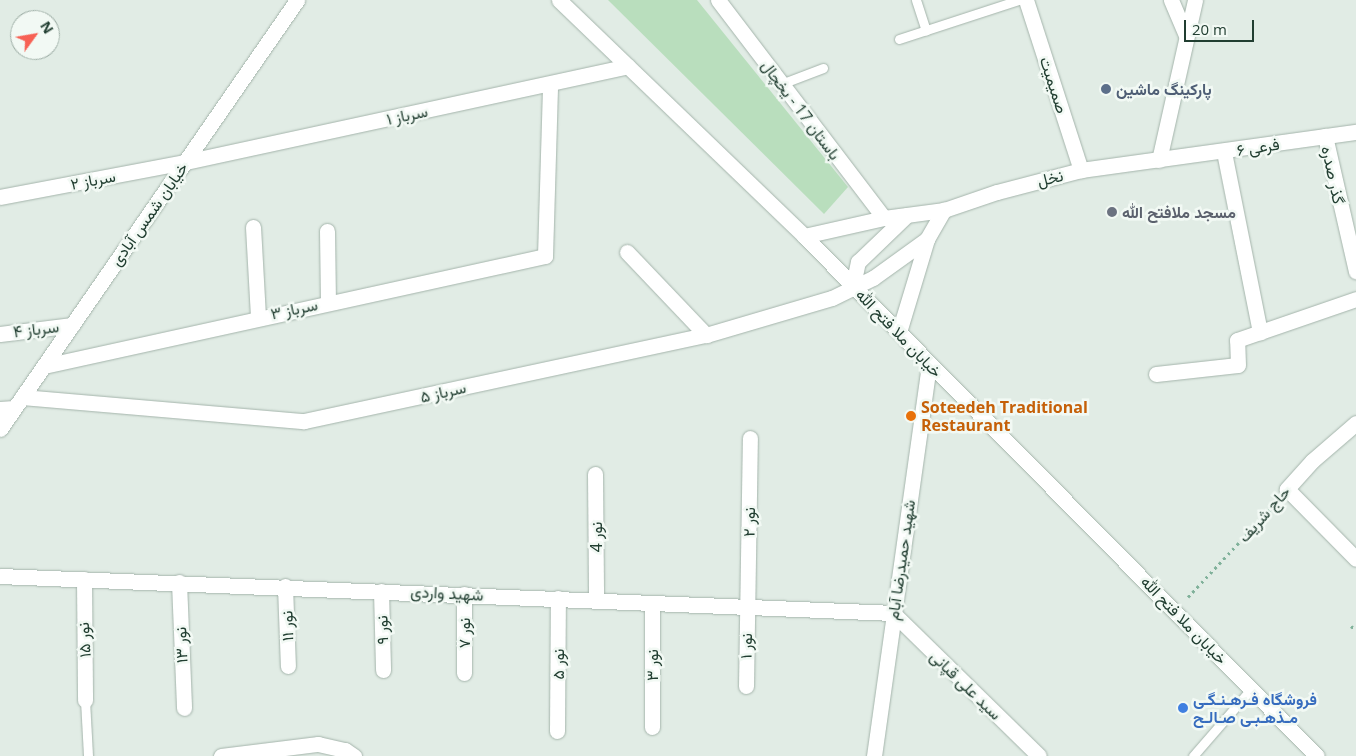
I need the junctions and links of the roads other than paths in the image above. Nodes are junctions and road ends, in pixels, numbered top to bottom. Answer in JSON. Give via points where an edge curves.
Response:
{"nodes":[{"id":1,"x":297,"y":0,"type":"edge"},
{"id":2,"x":559,"y":0,"type":"edge"},
{"id":3,"x":718,"y":0,"type":"edge"},
{"id":4,"x":916,"y":0,"type":"edge"},
{"id":5,"x":1018,"y":0,"type":"edge"},
{"id":6,"x":1026,"y":0,"type":"edge"},
{"id":7,"x":1170,"y":0,"type":"edge"},
{"id":8,"x":1195,"y":0,"type":"edge"},
{"id":9,"x":926,"y":30,"type":"junction"},
{"id":10,"x":1186,"y":36,"type":"junction"},
{"id":11,"x":899,"y":39,"type":"dead end"},
{"id":12,"x":628,"y":66,"type":"junction"},
{"id":13,"x":824,"y":68,"type":"dead end"},
{"id":14,"x":781,"y":84,"type":"junction"},
{"id":15,"x":550,"y":85,"type":"junction"},
{"id":16,"x":1356,"y":132,"type":"edge"},
{"id":17,"x":1325,"y":136,"type":"junction"},
{"id":18,"x":1224,"y":152,"type":"junction"},
{"id":19,"x":1159,"y":160,"type":"junction"},
{"id":20,"x":185,"y":162,"type":"junction"},
{"id":21,"x":1081,"y":170,"type":"junction"},
{"id":22,"x":0,"y":197,"type":"edge"},
{"id":23,"x":944,"y":210,"type":"junction"},
{"id":24,"x":907,"y":215,"type":"junction"},
{"id":25,"x":884,"y":218,"type":"junction"},
{"id":26,"x":253,"y":227,"type":"dead end"},
{"id":27,"x":328,"y":231,"type":"dead end"},
{"id":28,"x":804,"y":236,"type":"junction"},
{"id":29,"x":927,"y":239,"type":"junction"},
{"id":30,"x":626,"y":252,"type":"dead end"},
{"id":31,"x":1356,"y":271,"type":"edge"},
{"id":32,"x":853,"y":285,"type":"junction"},
{"id":33,"x":1356,"y":299,"type":"edge"},
{"id":34,"x":328,"y":302,"type":"junction"},
{"id":35,"x":258,"y":317,"type":"junction"},
{"id":36,"x":72,"y":325,"type":"junction"},
{"id":37,"x":898,"y":332,"type":"junction"},
{"id":38,"x":1260,"y":332,"type":"junction"},
{"id":39,"x":0,"y":334,"type":"edge"},
{"id":40,"x":706,"y":335,"type":"junction"},
{"id":41,"x":929,"y":364,"type":"junction"},
{"id":42,"x":44,"y":366,"type":"junction"},
{"id":43,"x":1156,"y":374,"type":"dead end"},
{"id":44,"x":12,"y":405,"type":"edge"},
{"id":45,"x":1356,"y":423,"type":"edge"},
{"id":46,"x":0,"y":429,"type":"edge"},
{"id":47,"x":750,"y":438,"type":"dead end"},
{"id":48,"x":595,"y":474,"type":"dead end"},
{"id":49,"x":1356,"y":559,"type":"edge"},
{"id":50,"x":0,"y":576,"type":"edge"},
{"id":51,"x":84,"y":579,"type":"junction"},
{"id":52,"x":179,"y":582,"type":"junction"},
{"id":53,"x":286,"y":586,"type":"junction"},
{"id":54,"x":381,"y":590,"type":"junction"},
{"id":55,"x":464,"y":594,"type":"junction"},
{"id":56,"x":558,"y":598,"type":"junction"},
{"id":57,"x":596,"y":600,"type":"junction"},
{"id":58,"x":652,"y":602,"type":"junction"},
{"id":59,"x":747,"y":607,"type":"junction"},
{"id":60,"x":893,"y":613,"type":"junction"},
{"id":61,"x":288,"y":666,"type":"dead end"},
{"id":62,"x":383,"y":670,"type":"dead end"},
{"id":63,"x":464,"y":673,"type":"dead end"},
{"id":64,"x":746,"y":686,"type":"dead end"},
{"id":65,"x":1251,"y":688,"type":"junction"},
{"id":66,"x":85,"y":700,"type":"joint"},
{"id":67,"x":184,"y":708,"type":"dead end"},
{"id":68,"x":652,"y":727,"type":"dead end"},
{"id":69,"x":558,"y":730,"type":"dead end"},
{"id":70,"x":283,"y":751,"type":"edge"},
{"id":71,"x":88,"y":756,"type":"edge"},
{"id":72,"x":221,"y":756,"type":"edge"},
{"id":73,"x":354,"y":756,"type":"edge"},
{"id":74,"x":874,"y":756,"type":"edge"},
{"id":75,"x":1039,"y":756,"type":"edge"},
{"id":76,"x":1193,"y":756,"type":"edge"},
{"id":77,"x":1317,"y":756,"type":"edge"}],
"edges":[{"from":1,"to":20,"type":"street","name":"خیابان شمس آبادی"},
{"from":2,"to":12,"type":"street","name":"خیابان ملا فتح الله"},
{"from":3,"to":14,"type":"street","name":"باستان 17 - یخچال"},
{"from":4,"to":9,"type":"lane"},
{"from":5,"to":9,"type":"lane"},
{"from":6,"to":21,"type":"street","name":"صمیمیت"},
{"from":7,"to":10,"type":"street"},
{"from":8,"to":10,"type":"street"},
{"from":9,"to":11,"type":"lane"},
{"from":10,"to":19,"type":"street"},
{"from":12,"to":15,"type":"street","name":"سرباز ۱"},
{"from":12,"to":28,"type":"street","name":"خیابان ملا فتح الله"},
{"from":13,"to":14,"type":"lane"},
{"from":14,"to":25,"type":"street","name":"باستان 17 - یخچال"},
{"from":15,"to":20,"type":"street","name":"سرباز ۱"},
{"from":15,"to":34,"type":"street","name":"سرباز ۳","via":[[545,256]]},
{"from":16,"to":17,"type":"street","name":"فرعی ۶"},
{"from":17,"to":18,"type":"street","name":"فرعی ۶"},
{"from":17,"to":31,"type":"street","name":"گذر صدره"},
{"from":18,"to":19,"type":"street","name":"فرعی ۶"},
{"from":18,"to":38,"type":"street"},
{"from":19,"to":21,"type":"street","name":"نخل"},
{"from":20,"to":22,"type":"street","name":"سرباز ۲"},
{"from":20,"to":36,"type":"street","name":"خیابان شمس آبادی"},
{"from":21,"to":23,"type":"street","name":"نخل"},
{"from":23,"to":24,"type":"street","name":"نخل"},
{"from":23,"to":29,"type":"street"},
{"from":24,"to":25,"type":"street","name":"نخل"},
{"from":24,"to":32,"type":"street","via":[[858,262]]},
{"from":25,"to":28,"type":"street","name":"نخل"},
{"from":26,"to":35,"type":"street"},
{"from":27,"to":34,"type":"street"},
{"from":28,"to":32,"type":"street","name":"خیابان ملا فتح الله"},
{"from":29,"to":32,"type":"street","name":"سرباز ۵","via":[[873,278]]},
{"from":29,"to":37,"type":"street"},
{"from":30,"to":40,"type":"street"},
{"from":32,"to":37,"type":"street","name":"خیابان ملا فتح الله"},
{"from":32,"to":40,"type":"street","name":"سرباز ۵","via":[[832,298]]},
{"from":33,"to":38,"type":"street"},
{"from":34,"to":35,"type":"street","name":"سرباز ۳"},
{"from":35,"to":42,"type":"street","name":"سرباز ۳"},
{"from":36,"to":39,"type":"street","name":"سرباز ۴"},
{"from":36,"to":42,"type":"street","name":"خیابان شمس آبادی"},
{"from":37,"to":41,"type":"street","name":"خیابان ملا فتح الله"},
{"from":38,"to":43,"type":"street","via":[[1237,340],[1238,365]]},
{"from":40,"to":44,"type":"street","name":"سرباز ۵","via":[[304,420]]},
{"from":41,"to":60,"type":"street","name":"شهید حمیدرضا آبام"},
{"from":41,"to":65,"type":"street","name":"خیابان ملا فتح الله"},
{"from":42,"to":44,"type":"street","name":"خیابان شمس آبادی"},
{"from":44,"to":46,"type":"street","name":"خیابان شمس آبادی"},
{"from":45,"to":49,"type":"street","name":"حاج شریف","via":[[1287,489]]},
{"from":47,"to":59,"type":"street","name":"نور ۲"},
{"from":48,"to":57,"type":"street","name":"نور 4"},
{"from":50,"to":51,"type":"street","name":"شهید واردی"},
{"from":51,"to":52,"type":"street","name":"شهید واردی"},
{"from":51,"to":66,"type":"street","name":"نور ۱۵"},
{"from":52,"to":53,"type":"street","name":"شهید واردی"},
{"from":52,"to":67,"type":"street","name":"نور ۱۳"},
{"from":53,"to":54,"type":"street","name":"شهید واردی"},
{"from":53,"to":61,"type":"street","name":"نور ۱۱"},
{"from":54,"to":55,"type":"street","name":"شهید واردی"},
{"from":54,"to":62,"type":"street","name":"نور ۹"},
{"from":55,"to":56,"type":"street","name":"شهید واردی"},
{"from":55,"to":63,"type":"street","name":"نور ۷"},
{"from":56,"to":57,"type":"street","name":"شهید واردی"},
{"from":56,"to":69,"type":"street","name":"نور ۵"},
{"from":57,"to":58,"type":"street","name":"شهید واردی"},
{"from":58,"to":59,"type":"street","name":"شهید واردی"},
{"from":58,"to":68,"type":"street","name":"نور ۳"},
{"from":59,"to":60,"type":"street","name":"شهید واردی"},
{"from":59,"to":64,"type":"street","name":"نور ۱"},
{"from":60,"to":74,"type":"street","name":"شهید حمیدرضا آبام"},
{"from":60,"to":75,"type":"street","name":"سید علی قپانی"},
{"from":65,"to":76,"type":"lane"},
{"from":65,"to":77,"type":"street","name":"خیابان ملا فتح الله"},
{"from":66,"to":71,"type":"lane"},
{"from":70,"to":72,"type":"street"},
{"from":70,"to":73,"type":"street","via":[[318,744],[344,750]]}]}
